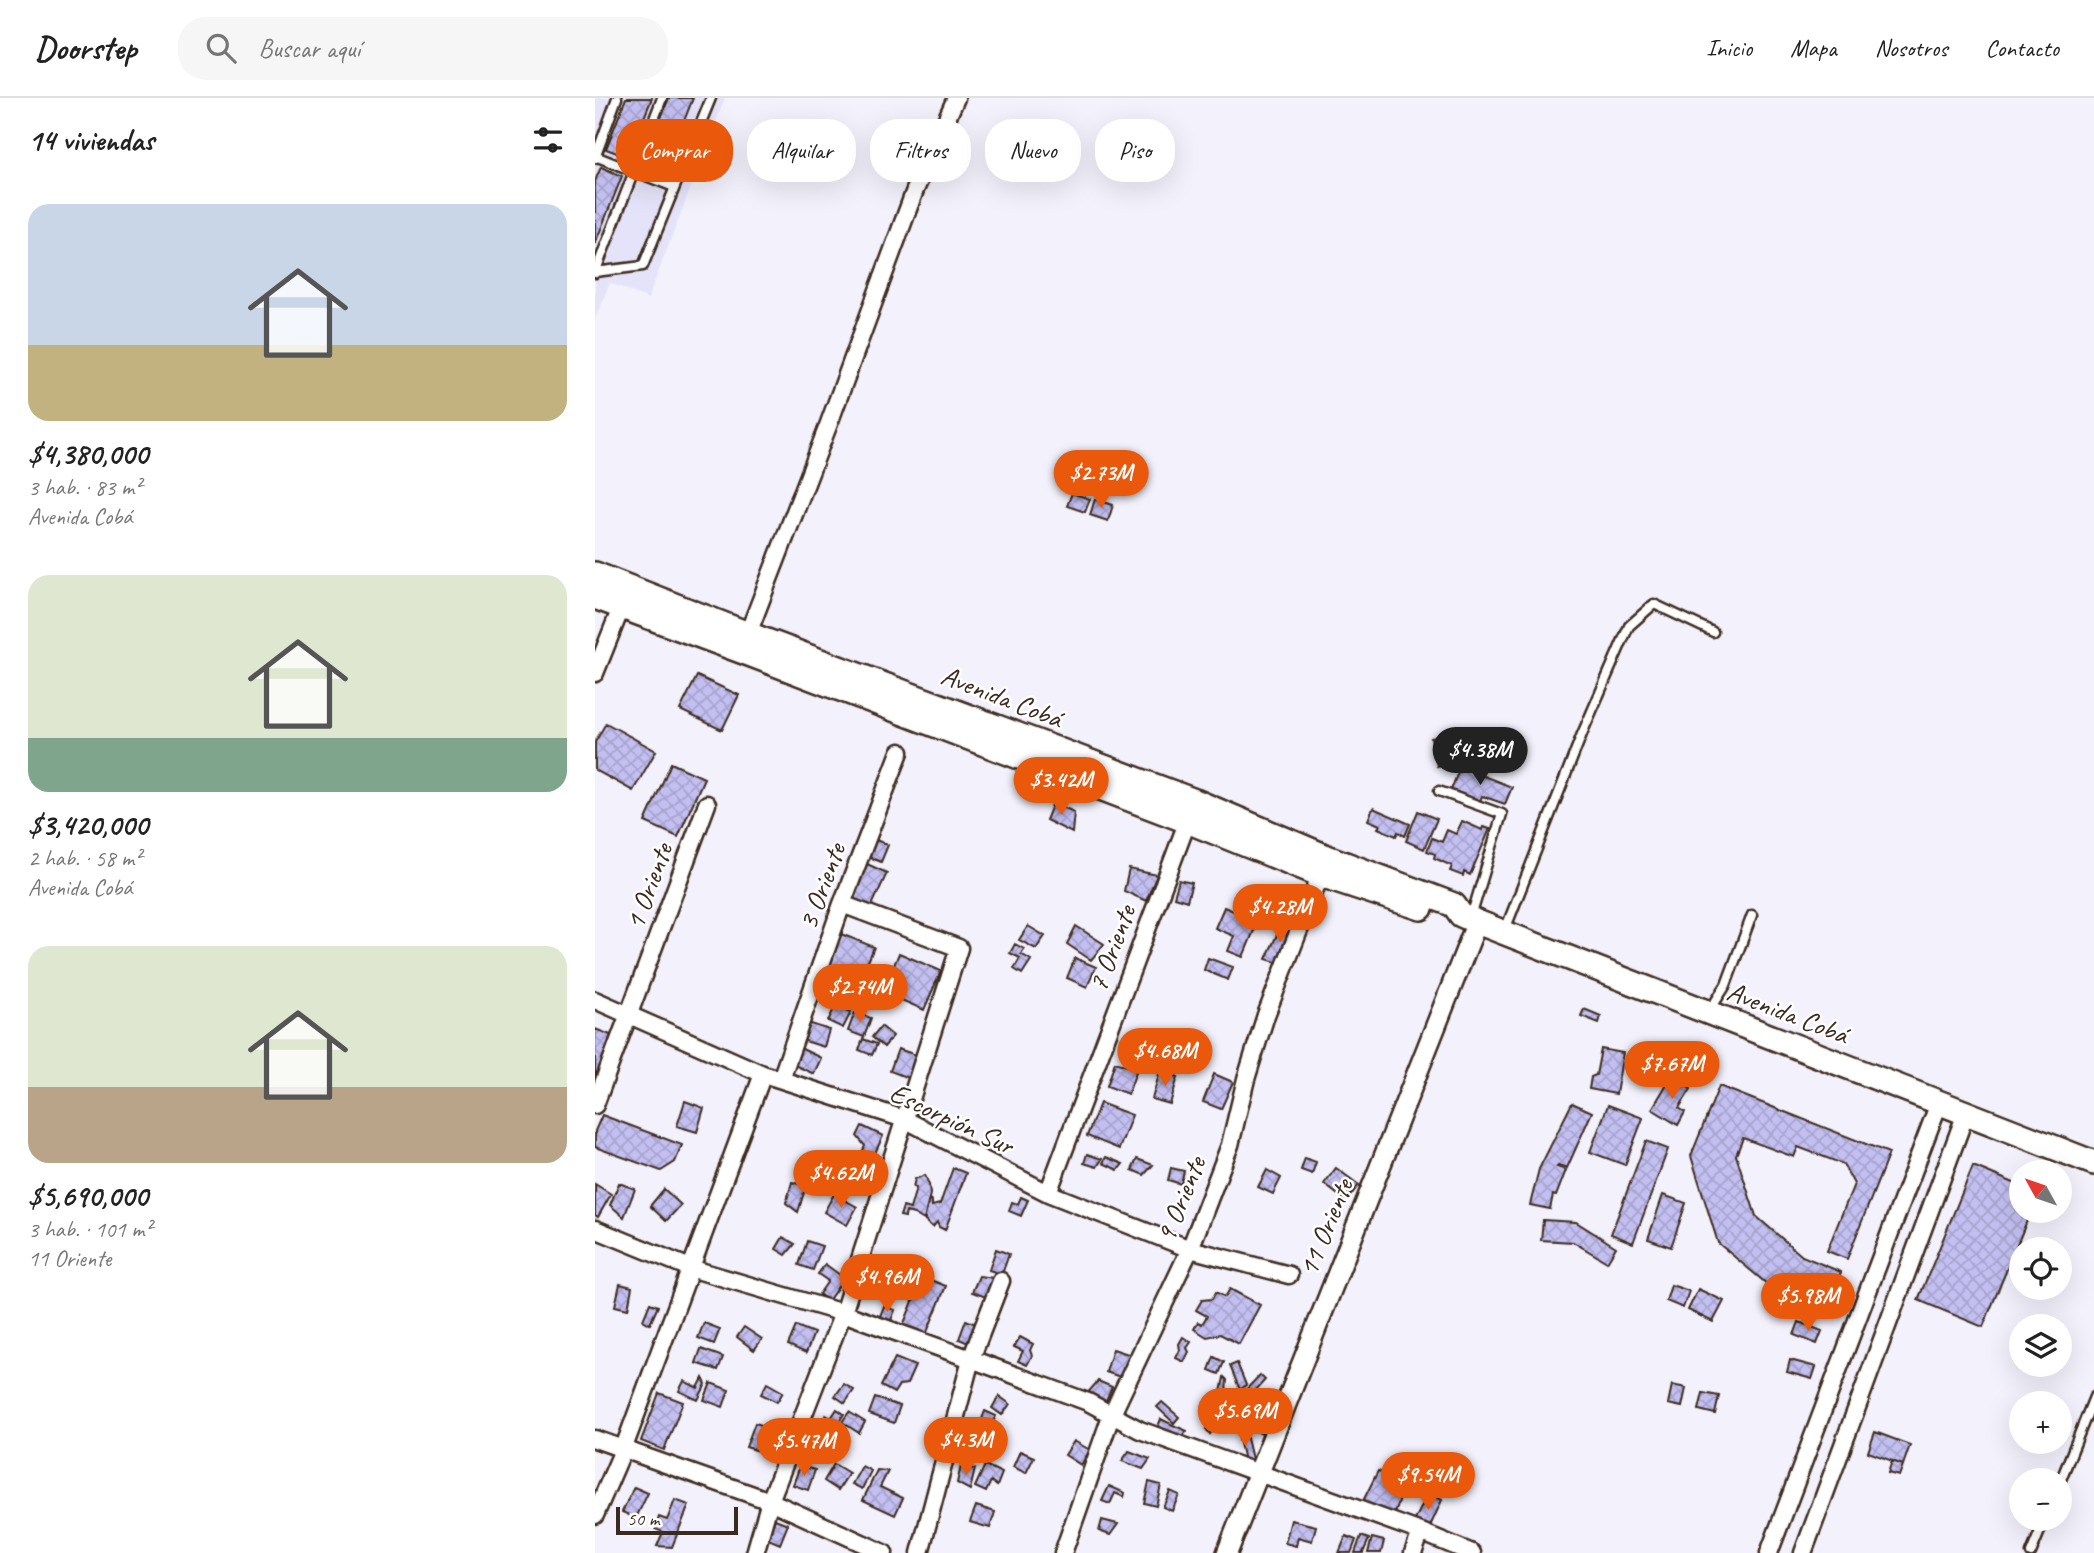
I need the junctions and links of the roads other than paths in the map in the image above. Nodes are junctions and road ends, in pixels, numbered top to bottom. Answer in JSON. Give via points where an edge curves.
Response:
{"nodes":[{"id":1,"x":617,"y":98,"type":"edge"},
{"id":2,"x":662,"y":98,"type":"edge"},
{"id":3,"x":711,"y":98,"type":"edge"},
{"id":4,"x":956,"y":98,"type":"edge"},
{"id":5,"x":654,"y":119,"type":"edge"},
{"id":6,"x":595,"y":156,"type":"edge"},
{"id":7,"x":616,"y":164,"type":"edge"},
{"id":8,"x":631,"y":182,"type":"edge"},
{"id":9,"x":662,"y":182,"type":"edge"},
{"id":10,"x":674,"y":187,"type":"junction"},
{"id":11,"x":595,"y":273,"type":"edge"},
{"id":12,"x":595,"y":573,"type":"edge"},
{"id":13,"x":595,"y":597,"type":"edge"},
{"id":14,"x":625,"y":597,"type":"junction"},
{"id":15,"x":1713,"y":632,"type":"dead end"},
{"id":16,"x":745,"y":642,"type":"junction"},
{"id":17,"x":595,"y":673,"type":"edge"},
{"id":18,"x":900,"y":752,"type":"dead end"},
{"id":19,"x":1439,"y":791,"type":"dead end"},
{"id":20,"x":707,"y":804,"type":"dead end"},
{"id":21,"x":1191,"y":811,"type":"junction"},
{"id":22,"x":1324,"y":866,"type":"junction"},
{"id":23,"x":842,"y":904,"type":"junction"},
{"id":24,"x":1752,"y":915,"type":"dead end"},
{"id":25,"x":1469,"y":919,"type":"junction"},
{"id":26,"x":1504,"y":933,"type":"junction"},
{"id":27,"x":595,"y":1000,"type":"edge"},
{"id":28,"x":1708,"y":1013,"type":"junction"},
{"id":29,"x":629,"y":1014,"type":"junction"},
{"id":30,"x":762,"y":1074,"type":"junction"},
{"id":31,"x":781,"y":1079,"type":"junction"},
{"id":32,"x":1939,"y":1103,"type":"junction"},
{"id":33,"x":595,"y":1105,"type":"edge"},
{"id":34,"x":1966,"y":1113,"type":"junction"},
{"id":35,"x":904,"y":1119,"type":"junction"},
{"id":36,"x":2094,"y":1163,"type":"edge"},
{"id":37,"x":1048,"y":1193,"type":"junction"},
{"id":38,"x":595,"y":1229,"type":"edge"},
{"id":39,"x":1189,"y":1249,"type":"junction"},
{"id":40,"x":690,"y":1268,"type":"junction"},
{"id":41,"x":1289,"y":1275,"type":"dead end"},
{"id":42,"x":1001,"y":1281,"type":"dead end"},
{"id":43,"x":843,"y":1313,"type":"junction"},
{"id":44,"x":971,"y":1359,"type":"junction"},
{"id":45,"x":2094,"y":1397,"type":"edge"},
{"id":46,"x":1111,"y":1416,"type":"junction"},
{"id":47,"x":595,"y":1439,"type":"edge"},
{"id":48,"x":623,"y":1450,"type":"junction"},
{"id":49,"x":2066,"y":1468,"type":"edge"},
{"id":50,"x":1258,"y":1473,"type":"junction"},
{"id":51,"x":770,"y":1501,"type":"junction"},
{"id":52,"x":595,"y":1515,"type":"edge"},
{"id":53,"x":2040,"y":1531,"type":"edge"},
{"id":54,"x":1421,"y":1532,"type":"junction"},
{"id":55,"x":755,"y":1553,"type":"edge"},
{"id":56,"x":884,"y":1553,"type":"edge"},
{"id":57,"x":920,"y":1553,"type":"edge"},
{"id":58,"x":1063,"y":1553,"type":"edge"},
{"id":59,"x":1227,"y":1553,"type":"edge"},
{"id":60,"x":1413,"y":1553,"type":"edge"},
{"id":61,"x":1472,"y":1553,"type":"edge"},
{"id":62,"x":1769,"y":1553,"type":"edge"},
{"id":63,"x":1803,"y":1553,"type":"edge"},
{"id":64,"x":2031,"y":1553,"type":"edge"}],
"edges":[{"from":1,"to":6,"type":"lane"},
{"from":2,"to":5,"type":"lane"},
{"from":3,"to":10,"type":"lane"},
{"from":4,"to":16,"type":"street","via":[[915,190]]},
{"from":6,"to":7,"type":"lane"},
{"from":8,"to":11,"type":"lane"},
{"from":9,"to":10,"type":"lane"},
{"from":10,"to":11,"type":"lane","via":[[643,266]]},
{"from":12,"to":14,"type":"main road","name":"Avenida Cobá"},
{"from":13,"to":14,"type":"main road","name":"Avenida Cobá"},
{"from":14,"to":16,"type":"main road","name":"Avenida Cobá"},
{"from":14,"to":17,"type":"street"},
{"from":15,"to":26,"type":"lane","via":[[1654,604],[1629,626]]},
{"from":16,"to":21,"type":"main road","name":"Avenida Cobá"},
{"from":18,"to":23,"type":"street","name":"3 Oriente"},
{"from":19,"to":25,"type":"lane","via":[[1502,814]]},
{"from":20,"to":29,"type":"street","name":"1 Oriente"},
{"from":21,"to":22,"type":"main road","name":"Avenida Cobá"},
{"from":21,"to":37,"type":"street","name":"7 Oriente"},
{"from":22,"to":25,"type":"main road","name":"Avenida Cobá","via":[[1454,905]]},
{"from":22,"to":39,"type":"street","name":"9 Oriente","via":[[1266,1015],[1230,1145]]},
{"from":23,"to":31,"type":"street","name":"3 Oriente"},
{"from":23,"to":35,"type":"street","via":[[959,948]]},
{"from":24,"to":28,"type":"lane","via":[[1725,985]]},
{"from":25,"to":26,"type":"main road","name":"Avenida Cobá"},
{"from":25,"to":50,"type":"street","name":"11 Oriente"},
{"from":26,"to":28,"type":"main road","name":"Avenida Cobá"},
{"from":27,"to":29,"type":"street","name":"Escorpión Sur"},
{"from":28,"to":32,"type":"main road","name":"Avenida Cobá"},
{"from":29,"to":30,"type":"street","name":"Escorpión Sur"},
{"from":29,"to":33,"type":"street","name":"1 Oriente"},
{"from":30,"to":31,"type":"street","name":"Escorpión Sur"},
{"from":30,"to":40,"type":"street"},
{"from":31,"to":35,"type":"street","name":"Escorpión Sur"},
{"from":32,"to":34,"type":"main road","name":"Avenida Cobá"},
{"from":32,"to":62,"type":"street"},
{"from":34,"to":36,"type":"main road","name":"Avenida Cobá"},
{"from":34,"to":63,"type":"street"},
{"from":35,"to":37,"type":"street","name":"Escorpión Sur"},
{"from":35,"to":43,"type":"street"},
{"from":37,"to":39,"type":"street","name":"Escorpión Sur"},
{"from":38,"to":40,"type":"street"},
{"from":39,"to":41,"type":"street","name":"Escorpión Sur"},
{"from":39,"to":46,"type":"street","name":"9 Oriente"},
{"from":40,"to":43,"type":"street"},
{"from":40,"to":48,"type":"street"},
{"from":42,"to":44,"type":"street"},
{"from":43,"to":44,"type":"street"},
{"from":43,"to":51,"type":"street"},
{"from":44,"to":46,"type":"street","via":[[1088,1402]]},
{"from":44,"to":57,"type":"street"},
{"from":45,"to":49,"type":"lane"},
{"from":46,"to":50,"type":"street"},
{"from":46,"to":58,"type":"street","name":"9 Oriente"},
{"from":47,"to":48,"type":"street"},
{"from":48,"to":51,"type":"street"},
{"from":48,"to":52,"type":"street"},
{"from":50,"to":54,"type":"street"},
{"from":50,"to":59,"type":"street","name":"11 Oriente"},
{"from":51,"to":55,"type":"street"},
{"from":51,"to":56,"type":"street"},
{"from":53,"to":64,"type":"lane"},
{"from":54,"to":60,"type":"street"},
{"from":54,"to":61,"type":"street"}]}
